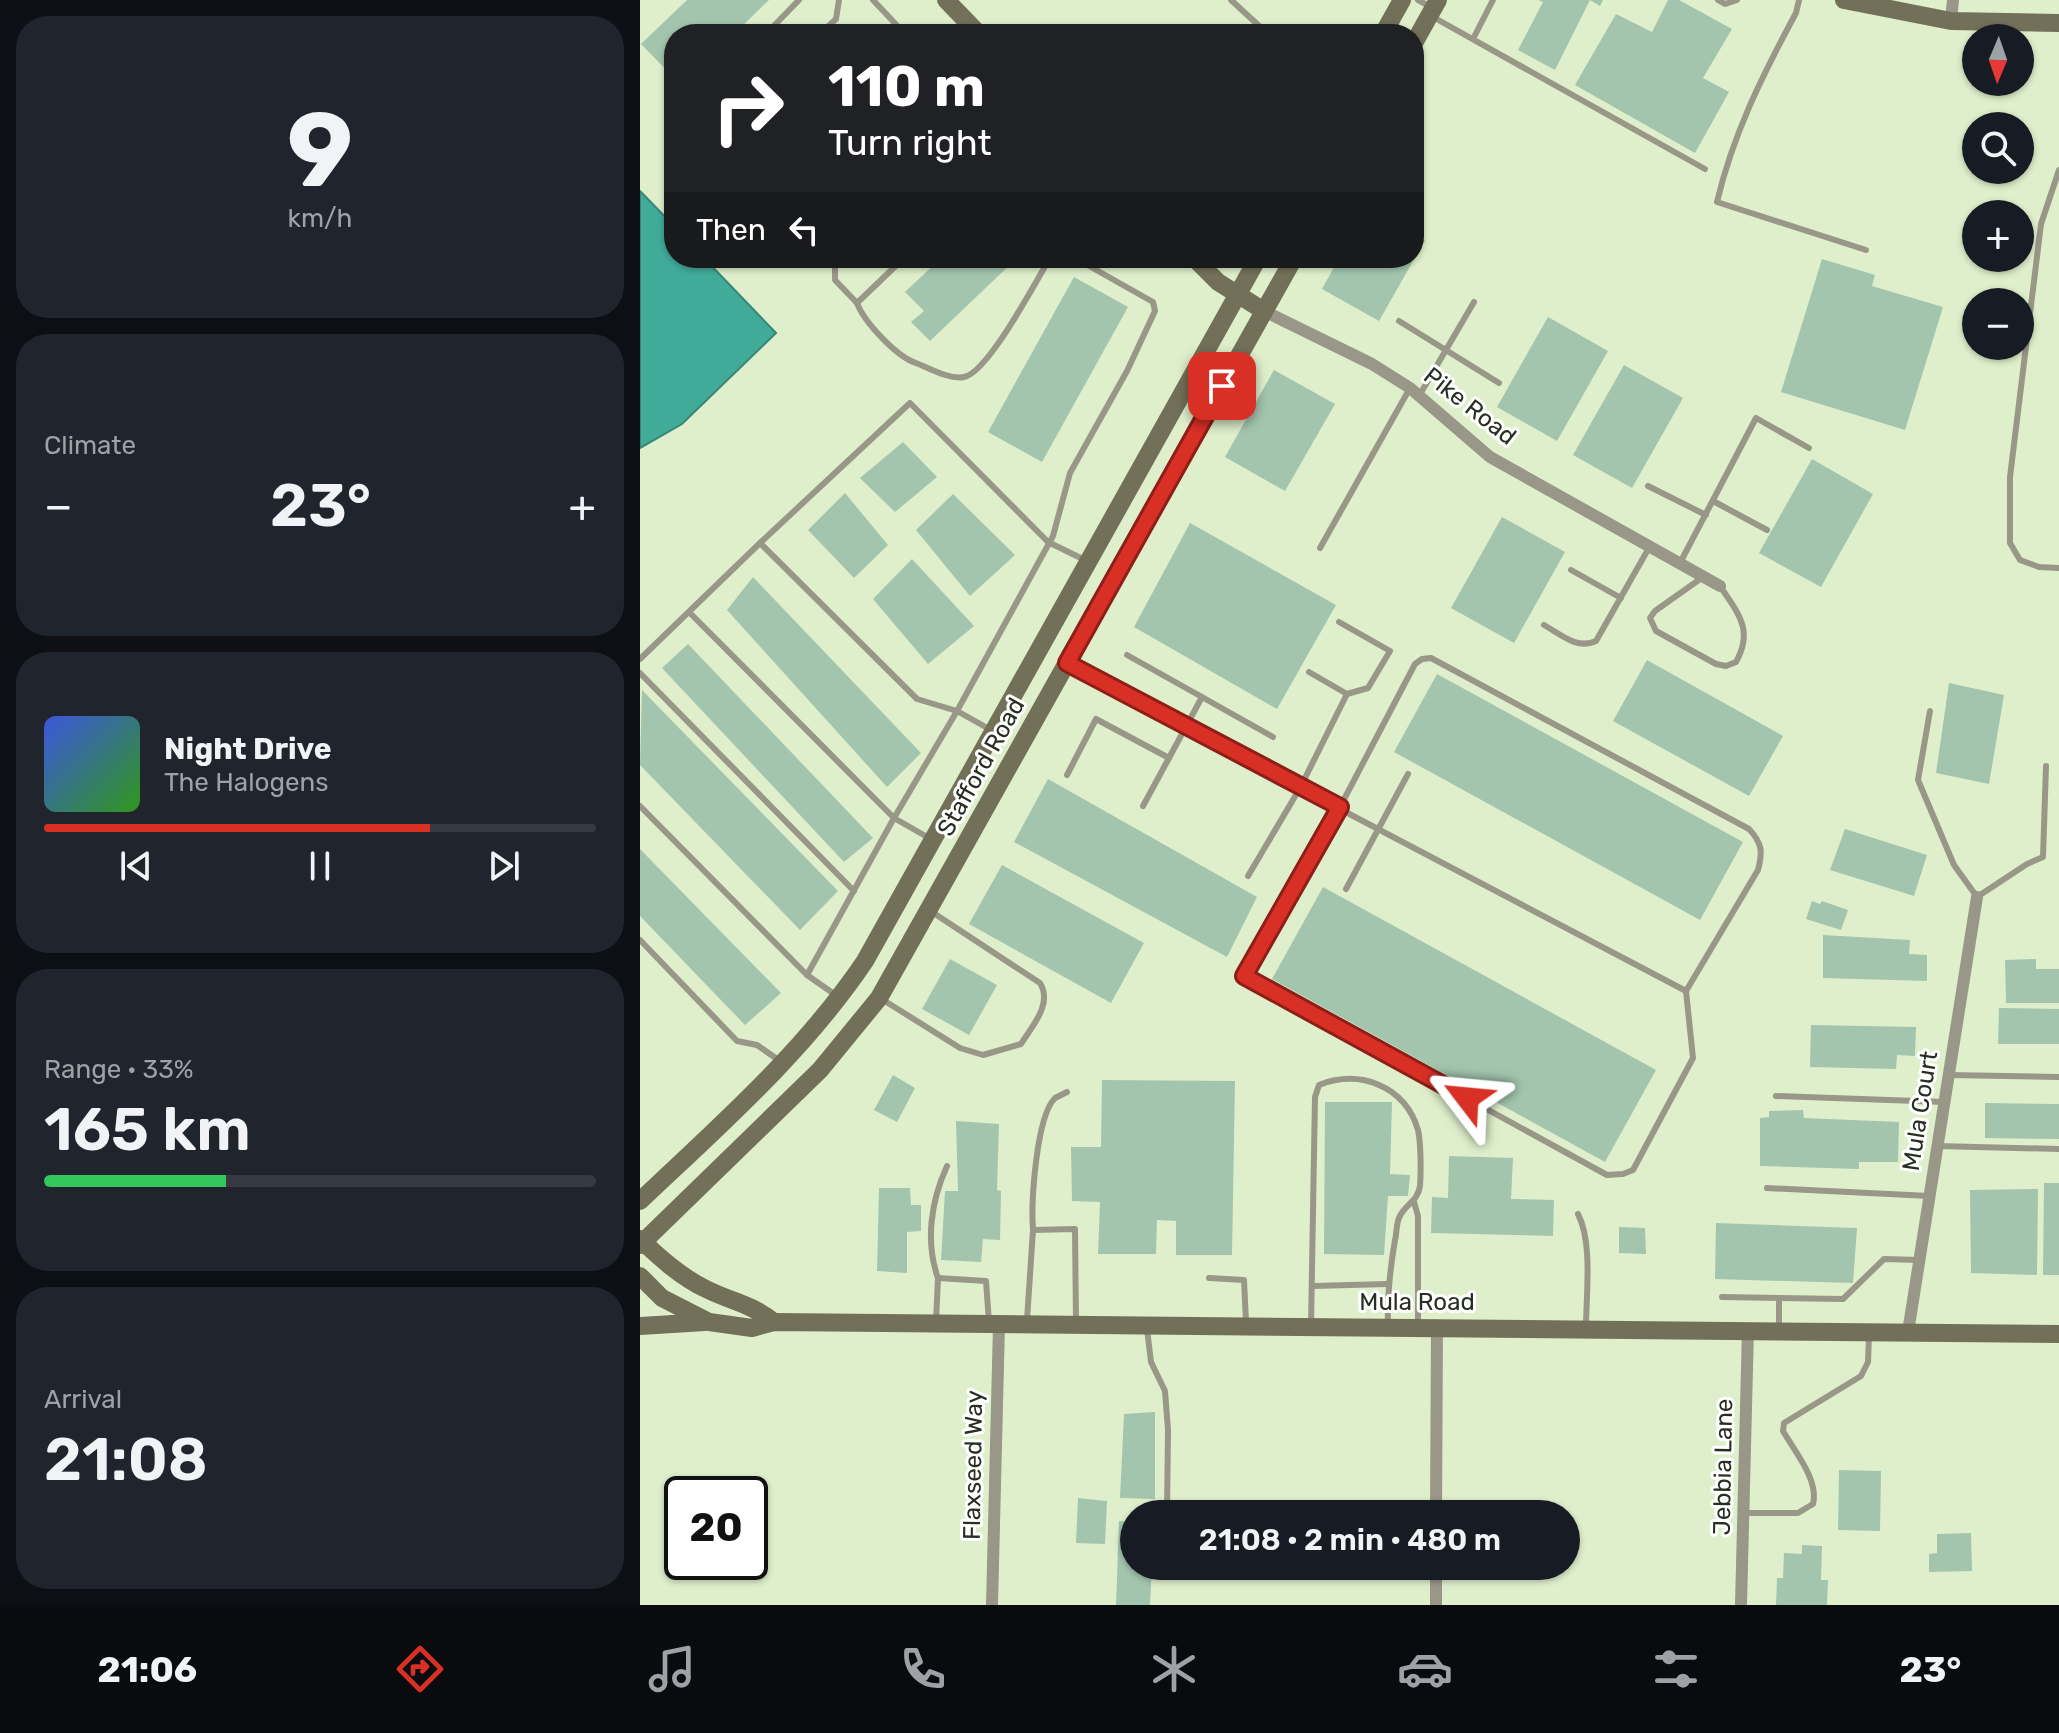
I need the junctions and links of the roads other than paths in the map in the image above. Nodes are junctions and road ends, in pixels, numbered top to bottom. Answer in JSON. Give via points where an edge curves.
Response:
{"nodes":[{"id":1,"x":799,"y":0,"type":"edge"},
{"id":2,"x":839,"y":0,"type":"edge"},
{"id":3,"x":873,"y":0,"type":"edge"},
{"id":4,"x":946,"y":0,"type":"edge"},
{"id":5,"x":1231,"y":0,"type":"edge"},
{"id":6,"x":1402,"y":0,"type":"edge"},
{"id":7,"x":1493,"y":0,"type":"edge"},
{"id":8,"x":1718,"y":0,"type":"edge"},
{"id":9,"x":1737,"y":0,"type":"edge"},
{"id":10,"x":1799,"y":0,"type":"edge"},
{"id":11,"x":1844,"y":0,"type":"edge"},
{"id":12,"x":1953,"y":0,"type":"edge"},
{"id":13,"x":1430,"y":6,"type":"edge"},
{"id":14,"x":1951,"y":21,"type":"junction"},
{"id":15,"x":2059,"y":23,"type":"edge"},
{"id":16,"x":776,"y":24,"type":"edge"},
{"id":17,"x":831,"y":24,"type":"edge"},
{"id":18,"x":896,"y":24,"type":"edge"},
{"id":19,"x":969,"y":24,"type":"edge"},
{"id":20,"x":1257,"y":24,"type":"edge"},
{"id":21,"x":1389,"y":24,"type":"edge"},
{"id":22,"x":1473,"y":39,"type":"junction"},
{"id":23,"x":1705,"y":169,"type":"dead end"},
{"id":24,"x":2059,"y":170,"type":"edge"},
{"id":25,"x":1866,"y":250,"type":"dead end"},
{"id":26,"x":835,"y":268,"type":"edge"},
{"id":27,"x":894,"y":268,"type":"edge"},
{"id":28,"x":1044,"y":268,"type":"edge"},
{"id":29,"x":1093,"y":268,"type":"edge"},
{"id":30,"x":1204,"y":268,"type":"edge"},
{"id":31,"x":1252,"y":268,"type":"edge"},
{"id":32,"x":1288,"y":268,"type":"edge"},
{"id":33,"x":1237,"y":296,"type":"junction"},
{"id":34,"x":1474,"y":302,"type":"dead end"},
{"id":35,"x":857,"y":303,"type":"junction"},
{"id":36,"x":1264,"y":311,"type":"junction"},
{"id":37,"x":1399,"y":321,"type":"dead end"},
{"id":38,"x":1446,"y":351,"type":"junction"},
{"id":39,"x":1499,"y":383,"type":"dead end"},
{"id":40,"x":1414,"y":392,"type":"junction"},
{"id":41,"x":1809,"y":448,"type":"dead end"},
{"id":42,"x":1648,"y":486,"type":"dead end"},
{"id":43,"x":1713,"y":501,"type":"junction"},
{"id":44,"x":1706,"y":515,"type":"junction"},
{"id":45,"x":1767,"y":530,"type":"dead end"},
{"id":46,"x":1048,"y":542,"type":"junction"},
{"id":47,"x":760,"y":543,"type":"junction"},
{"id":48,"x":1650,"y":546,"type":"junction"},
{"id":49,"x":1320,"y":548,"type":"dead end"},
{"id":50,"x":1087,"y":561,"type":"junction"},
{"id":51,"x":1680,"y":563,"type":"junction"},
{"id":52,"x":2059,"y":568,"type":"edge"},
{"id":53,"x":1571,"y":570,"type":"dead end"},
{"id":54,"x":1704,"y":576,"type":"junction"},
{"id":55,"x":1114,"y":579,"type":"junction"},
{"id":56,"x":1720,"y":586,"type":"joint"},
{"id":57,"x":1621,"y":598,"type":"junction"},
{"id":58,"x":689,"y":612,"type":"junction"},
{"id":59,"x":1339,"y":622,"type":"dead end"},
{"id":60,"x":1544,"y":625,"type":"dead end"},
{"id":61,"x":1127,"y":655,"type":"dead end"},
{"id":62,"x":640,"y":659,"type":"edge"},
{"id":63,"x":1067,"y":663,"type":"junction"},
{"id":64,"x":1309,"y":672,"type":"dead end"},
{"id":65,"x":640,"y":673,"type":"edge"},
{"id":66,"x":1347,"y":694,"type":"junction"},
{"id":67,"x":1202,"y":697,"type":"junction"},
{"id":68,"x":957,"y":711,"type":"junction"},
{"id":69,"x":1930,"y":711,"type":"dead end"},
{"id":70,"x":1186,"y":728,"type":"junction"},
{"id":71,"x":994,"y":731,"type":"junction"},
{"id":72,"x":1273,"y":737,"type":"dead end"},
{"id":73,"x":1169,"y":758,"type":"junction"},
{"id":74,"x":2046,"y":766,"type":"dead end"},
{"id":75,"x":1408,"y":774,"type":"dead end"},
{"id":76,"x":1067,"y":775,"type":"dead end"},
{"id":77,"x":1300,"y":788,"type":"junction"},
{"id":78,"x":640,"y":806,"type":"edge"},
{"id":79,"x":1143,"y":806,"type":"dead end"},
{"id":80,"x":1340,"y":807,"type":"junction"},
{"id":81,"x":894,"y":818,"type":"junction"},
{"id":82,"x":1378,"y":831,"type":"junction"},
{"id":83,"x":933,"y":840,"type":"junction"},
{"id":84,"x":959,"y":857,"type":"junction"},
{"id":85,"x":1248,"y":876,"type":"dead end"},
{"id":86,"x":1346,"y":889,"type":"dead end"},
{"id":87,"x":854,"y":891,"type":"junction"},
{"id":88,"x":1977,"y":897,"type":"junction"},
{"id":89,"x":929,"y":910,"type":"junction"},
{"id":90,"x":640,"y":940,"type":"edge"},
{"id":91,"x":807,"y":975,"type":"junction"},
{"id":92,"x":1686,"y":991,"type":"junction"},
{"id":93,"x":840,"y":998,"type":"junction"},
{"id":94,"x":879,"y":998,"type":"junction"},
{"id":95,"x":784,"y":1063,"type":"junction"},
{"id":96,"x":1948,"y":1075,"type":"junction"},
{"id":97,"x":2059,"y":1077,"type":"edge"},
{"id":98,"x":1067,"y":1092,"type":"dead end"},
{"id":99,"x":1776,"y":1096,"type":"dead end"},
{"id":100,"x":1944,"y":1102,"type":"junction"},
{"id":101,"x":1937,"y":1146,"type":"junction"},
{"id":102,"x":2059,"y":1149,"type":"edge"},
{"id":103,"x":947,"y":1166,"type":"dead end"},
{"id":104,"x":1767,"y":1188,"type":"dead end"},
{"id":105,"x":1929,"y":1196,"type":"junction"},
{"id":106,"x":640,"y":1201,"type":"edge"},
{"id":107,"x":1414,"y":1202,"type":"junction"},
{"id":108,"x":1578,"y":1214,"type":"dead end"},
{"id":109,"x":1033,"y":1230,"type":"junction"},
{"id":110,"x":641,"y":1242,"type":"edge"},
{"id":111,"x":1919,"y":1260,"type":"junction"},
{"id":112,"x":640,"y":1276,"type":"edge"},
{"id":113,"x":938,"y":1278,"type":"junction"},
{"id":114,"x":1209,"y":1278,"type":"dead end"},
{"id":115,"x":1388,"y":1284,"type":"junction"},
{"id":116,"x":1313,"y":1286,"type":"junction"},
{"id":117,"x":1722,"y":1297,"type":"dead end"},
{"id":118,"x":1779,"y":1299,"type":"junction"},
{"id":119,"x":709,"y":1322,"type":"junction"},
{"id":120,"x":774,"y":1322,"type":"junction"},
{"id":121,"x":936,"y":1324,"type":"junction"},
{"id":122,"x":994,"y":1325,"type":"junction"},
{"id":123,"x":1026,"y":1325,"type":"junction"},
{"id":124,"x":1076,"y":1325,"type":"junction"},
{"id":125,"x":1147,"y":1325,"type":"junction"},
{"id":126,"x":640,"y":1326,"type":"edge"},
{"id":127,"x":1246,"y":1326,"type":"junction"},
{"id":128,"x":1311,"y":1326,"type":"junction"},
{"id":129,"x":1388,"y":1326,"type":"junction"},
{"id":130,"x":1428,"y":1326,"type":"junction"},
{"id":131,"x":1586,"y":1328,"type":"junction"},
{"id":132,"x":1748,"y":1329,"type":"junction"},
{"id":133,"x":1779,"y":1330,"type":"junction"},
{"id":134,"x":1869,"y":1331,"type":"junction"},
{"id":135,"x":1908,"y":1332,"type":"junction"},
{"id":136,"x":2059,"y":1334,"type":"edge"},
{"id":137,"x":1167,"y":1500,"type":"edge"},
{"id":138,"x":1435,"y":1500,"type":"edge"},
{"id":139,"x":1744,"y":1513,"type":"junction"},
{"id":140,"x":1436,"y":1580,"type":"edge"},
{"id":141,"x":992,"y":1605,"type":"edge"},
{"id":142,"x":1436,"y":1605,"type":"edge"},
{"id":143,"x":1741,"y":1605,"type":"edge"}],
"edges":[{"from":1,"to":16,"type":"lane"},
{"from":2,"to":17,"type":"lane"},
{"from":3,"to":18,"type":"lane"},
{"from":4,"to":19,"type":"main road"},
{"from":5,"to":20,"type":"lane"},
{"from":6,"to":21,"type":"main road"},
{"from":7,"to":22,"type":"lane"},
{"from":8,"to":9,"type":"lane"},
{"from":10,"to":25,"type":"lane","via":[[1745,115],[1717,202]]},
{"from":11,"to":14,"type":"main road"},
{"from":12,"to":14,"type":"street"},
{"from":13,"to":22,"type":"lane"},
{"from":14,"to":15,"type":"main road"},
{"from":22,"to":23,"type":"lane"},
{"from":24,"to":52,"type":"lane","via":[[2041,224],[2010,477],[2010,543],[2020,560]]},
{"from":26,"to":35,"type":"lane","via":[[835,280]]},
{"from":27,"to":35,"type":"lane"},
{"from":28,"to":35,"type":"lane","via":[[999,344],[963,378],[907,360],[862,315]]},
{"from":29,"to":46,"type":"lane","via":[[1153,302],[1155,311],[1070,473]]},
{"from":30,"to":33,"type":"main road","name":"Pike Road"},
{"from":31,"to":33,"type":"main road","name":"Stafford Road"},
{"from":32,"to":36,"type":"main road","name":"Stafford Road"},
{"from":33,"to":36,"type":"main road","name":"Pike Road"},
{"from":33,"to":50,"type":"main road","name":"Stafford Road"},
{"from":34,"to":38,"type":"lane"},
{"from":36,"to":40,"type":"street","name":"Pike Road","via":[[1372,364]]},
{"from":36,"to":55,"type":"main road","name":"Stafford Road"},
{"from":37,"to":38,"type":"lane"},
{"from":38,"to":39,"type":"lane"},
{"from":38,"to":40,"type":"lane"},
{"from":40,"to":48,"type":"street","name":"Pike Road","via":[[1490,457]]},
{"from":40,"to":49,"type":"lane"},
{"from":41,"to":43,"type":"lane","via":[[1756,418]]},
{"from":42,"to":44,"type":"lane"},
{"from":43,"to":44,"type":"lane"},
{"from":43,"to":45,"type":"lane"},
{"from":44,"to":51,"type":"lane"},
{"from":46,"to":47,"type":"lane","via":[[910,403]]},
{"from":46,"to":50,"type":"lane"},
{"from":46,"to":68,"type":"lane"},
{"from":47,"to":58,"type":"lane"},
{"from":47,"to":68,"type":"lane","via":[[917,699]]},
{"from":48,"to":51,"type":"street","name":"Pike Road"},
{"from":48,"to":57,"type":"lane"},
{"from":50,"to":55,"type":"main road"},
{"from":50,"to":71,"type":"main road","name":"Stafford Road"},
{"from":51,"to":54,"type":"street","name":"Pike Road"},
{"from":53,"to":57,"type":"lane"},
{"from":54,"to":56,"type":"street","name":"Pike Road"},
{"from":54,"to":56,"type":"lane","via":[[1655,611],[1651,624],[1726,666],[1736,662],[1745,639],[1741,618]]},
{"from":55,"to":63,"type":"main road","name":"Stafford Road"},
{"from":57,"to":60,"type":"lane","via":[[1596,641],[1587,646]]},
{"from":58,"to":62,"type":"lane"},
{"from":58,"to":81,"type":"lane"},
{"from":59,"to":66,"type":"lane","via":[[1390,651],[1368,688]]},
{"from":61,"to":67,"type":"lane"},
{"from":63,"to":70,"type":"street"},
{"from":63,"to":84,"type":"main road","name":"Stafford Road"},
{"from":64,"to":66,"type":"lane"},
{"from":65,"to":87,"type":"lane"},
{"from":66,"to":77,"type":"lane"},
{"from":67,"to":70,"type":"lane"},
{"from":67,"to":72,"type":"lane"},
{"from":68,"to":71,"type":"lane"},
{"from":68,"to":81,"type":"lane"},
{"from":69,"to":88,"type":"lane","via":[[1918,780],[1954,865]]},
{"from":70,"to":73,"type":"lane"},
{"from":70,"to":77,"type":"street"},
{"from":71,"to":83,"type":"main road","name":"Stafford Road"},
{"from":73,"to":76,"type":"lane","via":[[1096,719]]},
{"from":73,"to":79,"type":"lane"},
{"from":74,"to":88,"type":"lane","via":[[2043,857]]},
{"from":75,"to":82,"type":"lane"},
{"from":77,"to":80,"type":"lane"},
{"from":77,"to":85,"type":"lane"},
{"from":78,"to":91,"type":"lane"},
{"from":80,"to":82,"type":"lane"},
{"from":80,"to":92,"type":"lane","via":[[1415,664],[1431,658],[1749,829],[1760,841],[1758,870]]},
{"from":80,"to":92,"type":"lane","via":[[1244,976],[1607,1175],[1633,1170],[1693,1058]]},
{"from":81,"to":83,"type":"lane"},
{"from":81,"to":87,"type":"lane"},
{"from":82,"to":86,"type":"lane"},
{"from":82,"to":92,"type":"lane"},
{"from":83,"to":84,"type":"main road"},
{"from":83,"to":93,"type":"main road","name":"Stafford Road"},
{"from":84,"to":89,"type":"main road","name":"Stafford Road"},
{"from":87,"to":91,"type":"lane"},
{"from":88,"to":96,"type":"street","name":"Mula Court"},
{"from":89,"to":94,"type":"main road","name":"Stafford Road"},
{"from":89,"to":94,"type":"lane","via":[[1040,983],[1044,1005],[1021,1044],[983,1055],[960,1048]]},
{"from":90,"to":95,"type":"lane","via":[[737,1041],[757,1045]]},
{"from":91,"to":93,"type":"lane"},
{"from":93,"to":95,"type":"main road","name":"Stafford Road"},
{"from":94,"to":110,"type":"main road","name":"Stafford Road","via":[[820,1070]]},
{"from":95,"to":106,"type":"main road","name":"Stafford Road"},
{"from":96,"to":97,"type":"lane"},
{"from":96,"to":100,"type":"street","name":"Mula Court"},
{"from":98,"to":109,"type":"lane","via":[[1054,1099],[1043,1123]]},
{"from":99,"to":100,"type":"lane"},
{"from":100,"to":101,"type":"street","name":"Mula Court"},
{"from":101,"to":102,"type":"lane"},
{"from":101,"to":105,"type":"street","name":"Mula Court"},
{"from":103,"to":113,"type":"lane","via":[[931,1217],[932,1262]]},
{"from":104,"to":105,"type":"lane"},
{"from":105,"to":111,"type":"street","name":"Mula Court"},
{"from":107,"to":115,"type":"lane","via":[[1400,1216]]},
{"from":107,"to":116,"type":"lane","via":[[1420,1189],[1418,1131],[1392,1090],[1363,1080],[1319,1085]]},
{"from":107,"to":130,"type":"lane"},
{"from":108,"to":131,"type":"lane","via":[[1586,1241]]},
{"from":109,"to":123,"type":"lane"},
{"from":109,"to":124,"type":"lane","via":[[1075,1229]]},
{"from":110,"to":120,"type":"main road","name":"Mula Road","via":[[679,1274],[756,1307]]},
{"from":111,"to":118,"type":"lane","via":[[1884,1259],[1843,1299]]},
{"from":111,"to":135,"type":"street","name":"Mula Court"},
{"from":112,"to":119,"type":"main road","name":"Mula Road","via":[[662,1298]]},
{"from":113,"to":121,"type":"lane"},
{"from":113,"to":122,"type":"lane","via":[[986,1281]]},
{"from":114,"to":127,"type":"lane","via":[[1244,1280]]},
{"from":115,"to":116,"type":"lane"},
{"from":115,"to":129,"type":"lane"},
{"from":116,"to":128,"type":"lane"},
{"from":117,"to":118,"type":"lane"},
{"from":118,"to":133,"type":"lane"},
{"from":119,"to":120,"type":"main road","name":"Mula Road","via":[[752,1328]]},
{"from":119,"to":126,"type":"main road"},
{"from":120,"to":121,"type":"main road","name":"Mula Road"},
{"from":121,"to":122,"type":"main road","name":"Mula Road"},
{"from":122,"to":123,"type":"main road","name":"Mula Road"},
{"from":122,"to":141,"type":"street","name":"Flaxseed Way"},
{"from":123,"to":124,"type":"main road","name":"Mula Road"},
{"from":124,"to":125,"type":"main road","name":"Mula Road"},
{"from":125,"to":127,"type":"main road","name":"Mula Road"},
{"from":125,"to":137,"type":"lane","via":[[1151,1362],[1165,1391]]},
{"from":127,"to":128,"type":"main road","name":"Mula Road"},
{"from":128,"to":129,"type":"main road","name":"Mula Road"},
{"from":129,"to":130,"type":"main road","name":"Mula Road"},
{"from":130,"to":131,"type":"main road","name":"Mula Road"},
{"from":130,"to":138,"type":"street"},
{"from":131,"to":132,"type":"main road","name":"Mula Road"},
{"from":132,"to":133,"type":"main road","name":"Mula Road"},
{"from":132,"to":139,"type":"street","name":"Jebbia Lane"},
{"from":133,"to":134,"type":"main road","name":"Mula Road"},
{"from":134,"to":135,"type":"main road","name":"Mula Road"},
{"from":134,"to":139,"type":"lane","via":[[1868,1362],[1861,1376],[1782,1428],[1812,1482],[1813,1504],[1798,1513]]},
{"from":135,"to":136,"type":"main road","name":"Mula Road"},
{"from":139,"to":143,"type":"street","name":"Jebbia Lane"},
{"from":140,"to":142,"type":"street"}]}
